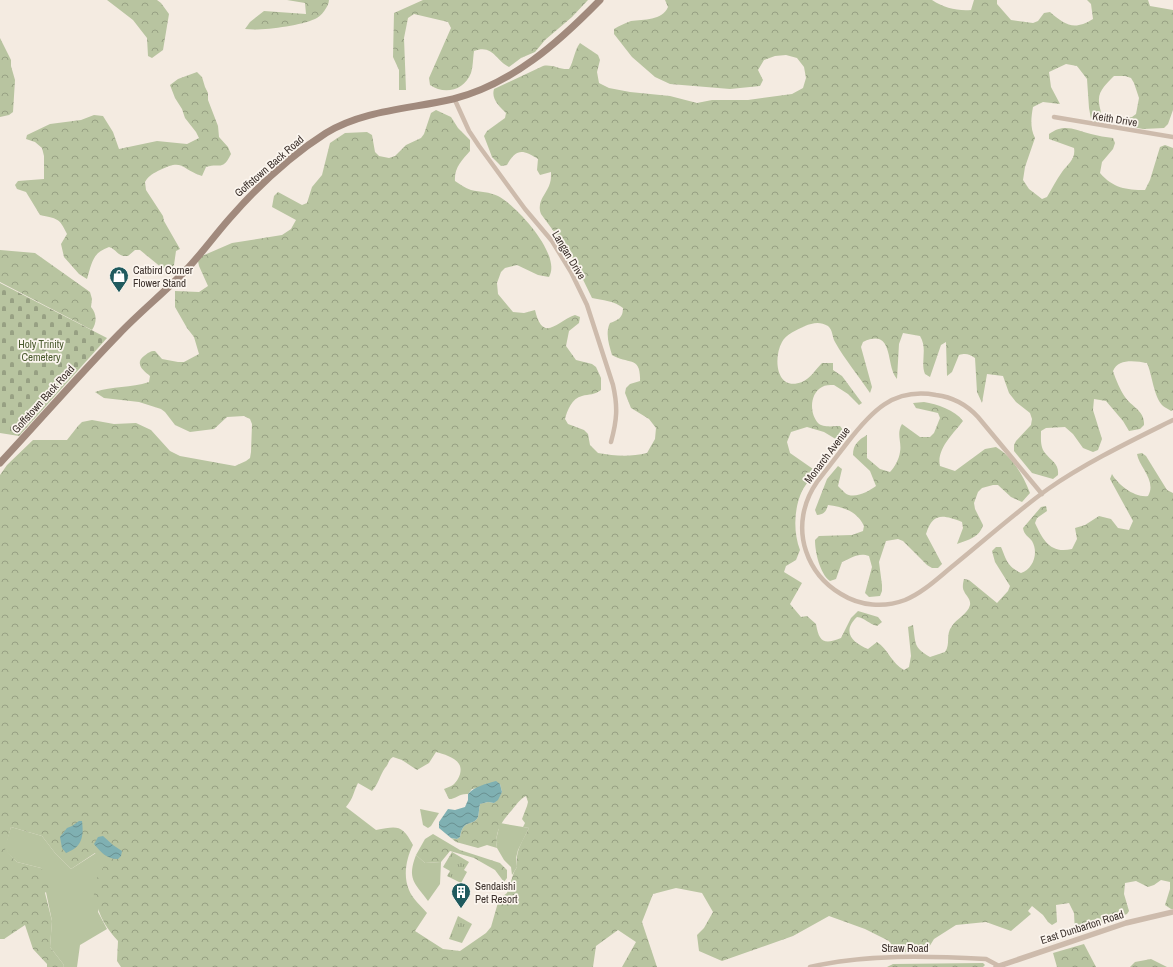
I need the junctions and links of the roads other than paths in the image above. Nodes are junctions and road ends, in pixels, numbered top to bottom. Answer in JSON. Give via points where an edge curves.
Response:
{"nodes":[{"id":1,"x":600,"y":0,"type":"edge"},
{"id":2,"x":454,"y":98,"type":"junction"},
{"id":3,"x":1054,"y":117,"type":"dead end"},
{"id":4,"x":1173,"y":138,"type":"edge"},
{"id":5,"x":1173,"y":420,"type":"edge"},
{"id":6,"x":611,"y":442,"type":"dead end"},
{"id":7,"x":0,"y":463,"type":"edge"},
{"id":8,"x":1042,"y":494,"type":"junction"},
{"id":9,"x":1173,"y":912,"type":"edge"},
{"id":10,"x":998,"y":966,"type":"edge"},
{"id":11,"x":810,"y":967,"type":"edge"}],
"edges":[{"from":1,"to":2,"type":"main road","name":"Goffstown Back Road","via":[[556,42],[517,71],[496,83]]},
{"from":2,"to":6,"type":"street","name":"Langan Drive","via":[[469,131],[489,161],[552,241],[587,305],[616,396],[617,416]]},
{"from":2,"to":7,"type":"main road","name":"Goffstown Back Road","via":[[355,119],[326,134],[292,158],[247,199],[187,268],[115,338]]},
{"from":3,"to":4,"type":"street","name":"Keith Drive"},
{"from":5,"to":8,"type":"street","name":"Monarch Avenue","via":[[1088,464]]},
{"from":8,"to":8,"type":"street","name":"Monarch Avenue","via":[[922,591],[893,603],[867,604],[838,593],[815,571],[803,542],[804,510],[817,482],[868,417],[883,405],[907,395],[939,395],[969,408]]},
{"from":9,"to":10,"type":"street","name":"East Dunbarton Road","via":[[1126,923]]},
{"from":10,"to":11,"type":"street","name":"Straw Road","via":[[986,959],[885,957],[859,958]]}]}
